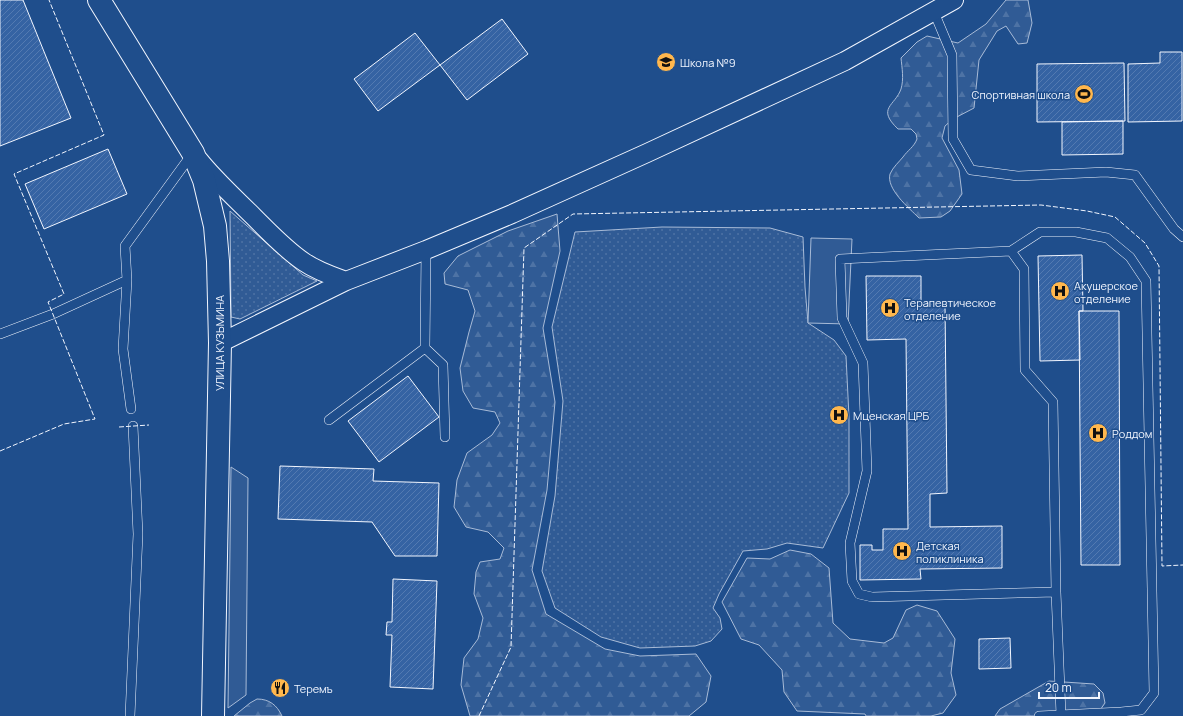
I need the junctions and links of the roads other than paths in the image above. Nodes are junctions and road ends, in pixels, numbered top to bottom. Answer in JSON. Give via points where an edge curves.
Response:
{"nodes":[{"id":1,"x":99,"y":0,"type":"edge"},
{"id":2,"x":954,"y":0,"type":"edge"},
{"id":3,"x":934,"y":6,"type":"edge"},
{"id":4,"x":193,"y":153,"type":"junction"},
{"id":5,"x":1183,"y":236,"type":"edge"},
{"id":6,"x":426,"y":250,"type":"junction"},
{"id":7,"x":1012,"y":251,"type":"junction"},
{"id":8,"x":127,"y":280,"type":"junction"},
{"id":9,"x":346,"y":281,"type":"junction"},
{"id":10,"x":0,"y":334,"type":"edge"},
{"id":11,"x":220,"y":343,"type":"junction"},
{"id":12,"x":425,"y":348,"type":"junction"},
{"id":13,"x":131,"y":408,"type":"dead end"},
{"id":14,"x":329,"y":420,"type":"dead end"},
{"id":15,"x":132,"y":426,"type":"dead end"},
{"id":16,"x":445,"y":437,"type":"dead end"},
{"id":17,"x":1056,"y":592,"type":"junction"},
{"id":18,"x":1061,"y":715,"type":"edge"},
{"id":19,"x":130,"y":716,"type":"edge"},
{"id":20,"x":213,"y":716,"type":"edge"},
{"id":21,"x":1039,"y":716,"type":"edge"}],
"edges":[{"from":1,"to":4,"type":"main road","name":"УЛИЦА КУЗЬМИНА"},
{"from":2,"to":3,"type":"street"},
{"from":3,"to":5,"type":"lane","via":[[952,55],[953,140],[971,170],[1018,176],[1106,172],[1135,175],[1174,229]]},
{"from":3,"to":6,"type":"street","via":[[845,61],[652,151]]},
{"from":4,"to":8,"type":"lane","via":[[125,246]]},
{"from":4,"to":9,"type":"street","via":[[210,174],[290,251],[321,272]]},
{"from":4,"to":11,"type":"main road","name":"УЛИЦА КУЗЬМИНА","via":[[204,180],[215,226]]},
{"from":6,"to":9,"type":"street"},
{"from":6,"to":12,"type":"lane"},
{"from":7,"to":17,"type":"lane","via":[[1024,269],[1025,370],[1053,402]]},
{"from":7,"to":17,"type":"lane","via":[[840,259],[842,318],[863,362],[864,370],[867,471],[850,543],[852,581],[859,594],[872,597]]},
{"from":7,"to":18,"type":"lane","via":[[1040,232],[1076,232],[1107,238],[1130,257],[1146,281],[1154,693],[1141,710]]},
{"from":8,"to":10,"type":"lane","via":[[53,314]]},
{"from":8,"to":13,"type":"lane","via":[[123,349]]},
{"from":9,"to":11,"type":"street"},
{"from":11,"to":20,"type":"main road","name":"УЛИЦА КУЗЬМИНА"},
{"from":12,"to":14,"type":"lane"},
{"from":12,"to":16,"type":"lane","via":[[443,365]]},
{"from":15,"to":19,"type":"lane","via":[[138,534]]},
{"from":17,"to":18,"type":"lane"},
{"from":18,"to":21,"type":"lane"}]}
